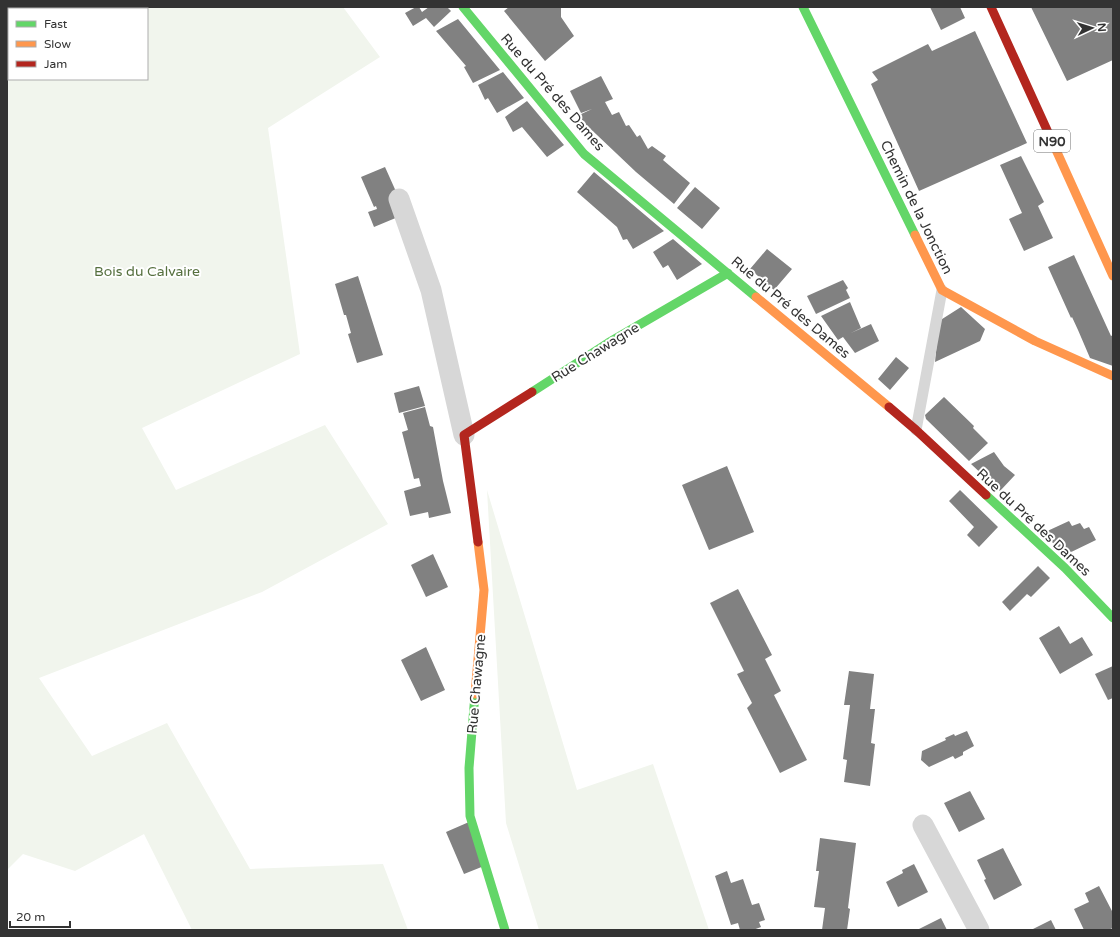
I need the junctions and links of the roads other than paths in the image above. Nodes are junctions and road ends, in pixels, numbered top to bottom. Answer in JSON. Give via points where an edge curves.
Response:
{"nodes":[{"id":1,"x":463,"y":7,"type":"edge"},
{"id":2,"x":803,"y":7,"type":"edge"},
{"id":3,"x":991,"y":7,"type":"edge"},
{"id":4,"x":399,"y":199,"type":"dead end"},
{"id":5,"x":728,"y":273,"type":"junction"},
{"id":6,"x":1113,"y":276,"type":"edge"},
{"id":7,"x":942,"y":290,"type":"junction"},
{"id":8,"x":1113,"y":376,"type":"edge"},
{"id":9,"x":916,"y":430,"type":"junction"},
{"id":10,"x":464,"y":435,"type":"junction"},
{"id":11,"x":1113,"y":618,"type":"edge"},
{"id":12,"x":923,"y":825,"type":"dead end"},
{"id":13,"x":506,"y":930,"type":"edge"},
{"id":14,"x":979,"y":930,"type":"edge"}],
"edges":[{"from":1,"to":5,"type":"street","name":"Rue du Pré des Dames","via":[[584,154]]},
{"from":2,"to":7,"type":"street","name":"Chemin de la Jonction"},
{"from":3,"to":6,"type":"street","number":"N90"},
{"from":4,"to":10,"type":"street","name":"Rue Chawagne","via":[[431,290]]},
{"from":5,"to":9,"type":"street","name":"Rue du Pré des Dames"},
{"from":5,"to":10,"type":"street","name":"Rue Chawagne","via":[[608,342]]},
{"from":7,"to":8,"type":"street","name":"Chemin de la Jonction","via":[[1035,341]]},
{"from":7,"to":9,"type":"lane"},
{"from":9,"to":11,"type":"street","name":"Rue du Pré des Dames","via":[[1065,568]]},
{"from":10,"to":13,"type":"street","name":"Rue Chawagne","via":[[484,590],[470,768],[470,816]]},
{"from":12,"to":14,"type":"street"}]}
